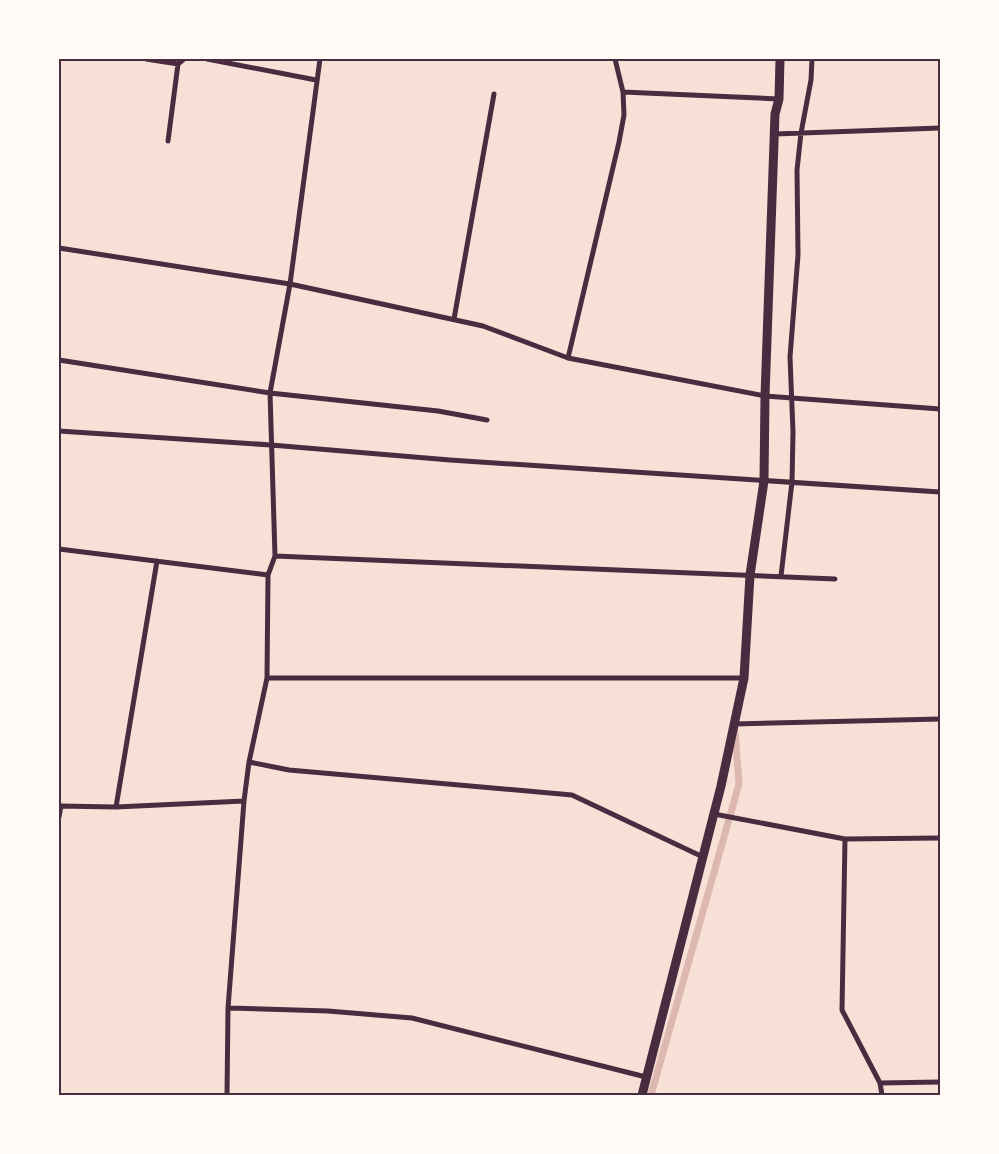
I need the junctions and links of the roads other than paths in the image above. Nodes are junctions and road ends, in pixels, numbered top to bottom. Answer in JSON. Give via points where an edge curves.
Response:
{"nodes":[{"id":1,"x":146,"y":59,"type":"edge"},
{"id":2,"x":184,"y":59,"type":"edge"},
{"id":3,"x":207,"y":59,"type":"edge"},
{"id":4,"x":320,"y":59,"type":"edge"},
{"id":5,"x":615,"y":59,"type":"edge"},
{"id":6,"x":780,"y":59,"type":"edge"},
{"id":7,"x":812,"y":59,"type":"edge"},
{"id":8,"x":178,"y":64,"type":"junction"},
{"id":9,"x":316,"y":80,"type":"junction"},
{"id":10,"x":623,"y":92,"type":"junction"},
{"id":11,"x":494,"y":94,"type":"dead end"},
{"id":12,"x":779,"y":99,"type":"junction"},
{"id":13,"x":940,"y":128,"type":"edge"},
{"id":14,"x":801,"y":133,"type":"junction"},
{"id":15,"x":775,"y":134,"type":"junction"},
{"id":16,"x":168,"y":141,"type":"dead end"},
{"id":17,"x":59,"y":248,"type":"edge"},
{"id":18,"x":290,"y":284,"type":"junction"},
{"id":19,"x":454,"y":319,"type":"junction"},
{"id":20,"x":568,"y":358,"type":"junction"},
{"id":21,"x":59,"y":360,"type":"edge"},
{"id":22,"x":270,"y":393,"type":"junction"},
{"id":23,"x":765,"y":396,"type":"junction"},
{"id":24,"x":792,"y":398,"type":"junction"},
{"id":25,"x":940,"y":409,"type":"edge"},
{"id":26,"x":487,"y":420,"type":"dead end"},
{"id":27,"x":59,"y":431,"type":"edge"},
{"id":28,"x":271,"y":445,"type":"junction"},
{"id":29,"x":764,"y":481,"type":"junction"},
{"id":30,"x":792,"y":482,"type":"junction"},
{"id":31,"x":940,"y":492,"type":"edge"},
{"id":32,"x":59,"y":550,"type":"edge"},
{"id":33,"x":275,"y":556,"type":"junction"},
{"id":34,"x":157,"y":561,"type":"junction"},
{"id":35,"x":268,"y":574,"type":"junction"},
{"id":36,"x":750,"y":574,"type":"junction"},
{"id":37,"x":781,"y":576,"type":"junction"},
{"id":38,"x":835,"y":579,"type":"dead end"},
{"id":39,"x":267,"y":678,"type":"junction"},
{"id":40,"x":744,"y":678,"type":"junction"},
{"id":41,"x":940,"y":719,"type":"edge"},
{"id":42,"x":734,"y":724,"type":"junction"},
{"id":43,"x":249,"y":762,"type":"junction"},
{"id":44,"x":244,"y":801,"type":"junction"},
{"id":45,"x":60,"y":806,"type":"edge"},
{"id":46,"x":116,"y":807,"type":"junction"},
{"id":47,"x":714,"y":814,"type":"junction"},
{"id":48,"x":59,"y":817,"type":"edge"},
{"id":49,"x":940,"y":838,"type":"edge"},
{"id":50,"x":845,"y":839,"type":"junction"},
{"id":51,"x":703,"y":857,"type":"junction"},
{"id":52,"x":228,"y":1008,"type":"junction"},
{"id":53,"x":646,"y":1076,"type":"junction"},
{"id":54,"x":940,"y":1082,"type":"edge"},
{"id":55,"x":880,"y":1083,"type":"junction"},
{"id":56,"x":227,"y":1095,"type":"edge"},
{"id":57,"x":642,"y":1095,"type":"edge"},
{"id":58,"x":882,"y":1095,"type":"edge"}],
"edges":[{"from":1,"to":8,"type":"street"},
{"from":2,"to":8,"type":"street"},
{"from":3,"to":9,"type":"street"},
{"from":4,"to":9,"type":"street"},
{"from":5,"to":10,"type":"street"},
{"from":6,"to":12,"type":"street"},
{"from":7,"to":14,"type":"street"},
{"from":8,"to":16,"type":"street"},
{"from":9,"to":18,"type":"street"},
{"from":10,"to":12,"type":"street"},
{"from":10,"to":20,"type":"street","via":[[620,142]]},
{"from":11,"to":19,"type":"street"},
{"from":12,"to":15,"type":"street"},
{"from":13,"to":14,"type":"street"},
{"from":14,"to":15,"type":"street"},
{"from":14,"to":24,"type":"street","via":[[798,255],[790,357]]},
{"from":15,"to":23,"type":"street"},
{"from":17,"to":18,"type":"street"},
{"from":18,"to":19,"type":"street"},
{"from":18,"to":22,"type":"street"},
{"from":19,"to":20,"type":"street"},
{"from":20,"to":23,"type":"street"},
{"from":21,"to":22,"type":"street"},
{"from":22,"to":26,"type":"street","via":[[438,411]]},
{"from":22,"to":28,"type":"street"},
{"from":23,"to":24,"type":"street"},
{"from":23,"to":29,"type":"street"},
{"from":24,"to":25,"type":"street"},
{"from":24,"to":30,"type":"street"},
{"from":27,"to":28,"type":"street"},
{"from":28,"to":29,"type":"street"},
{"from":28,"to":33,"type":"street"},
{"from":29,"to":30,"type":"street"},
{"from":29,"to":36,"type":"street"},
{"from":30,"to":31,"type":"street"},
{"from":30,"to":37,"type":"street"},
{"from":32,"to":34,"type":"street"},
{"from":33,"to":35,"type":"street"},
{"from":33,"to":36,"type":"street"},
{"from":34,"to":35,"type":"street"},
{"from":34,"to":46,"type":"street"},
{"from":35,"to":39,"type":"street"},
{"from":36,"to":37,"type":"street"},
{"from":36,"to":40,"type":"street"},
{"from":37,"to":38,"type":"street"},
{"from":39,"to":40,"type":"street"},
{"from":39,"to":43,"type":"street"},
{"from":40,"to":42,"type":"street"},
{"from":41,"to":42,"type":"street"},
{"from":42,"to":47,"type":"street"},
{"from":43,"to":44,"type":"street"},
{"from":43,"to":51,"type":"street","via":[[289,770],[572,795]]},
{"from":44,"to":46,"type":"street"},
{"from":44,"to":52,"type":"street"},
{"from":45,"to":46,"type":"street"},
{"from":45,"to":48,"type":"street"},
{"from":47,"to":50,"type":"street"},
{"from":47,"to":51,"type":"street"},
{"from":49,"to":50,"type":"street"},
{"from":50,"to":55,"type":"street","via":[[842,1010]]},
{"from":51,"to":53,"type":"street"},
{"from":52,"to":53,"type":"street","via":[[412,1018]]},
{"from":52,"to":56,"type":"street"},
{"from":53,"to":57,"type":"street"},
{"from":54,"to":55,"type":"street"},
{"from":55,"to":58,"type":"street"}]}
